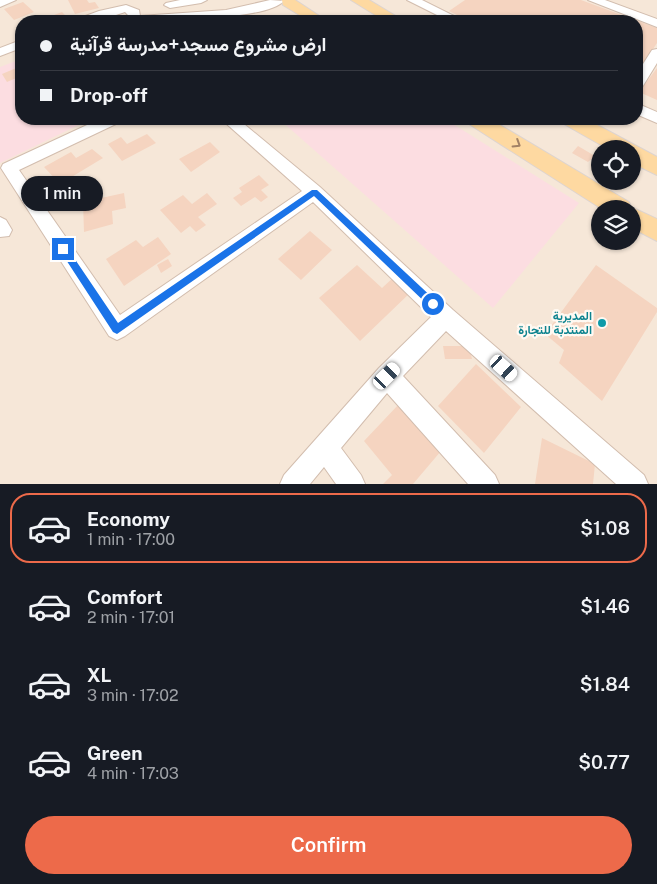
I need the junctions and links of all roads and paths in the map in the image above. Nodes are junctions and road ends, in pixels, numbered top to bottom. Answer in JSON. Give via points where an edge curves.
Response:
{"nodes":[{"id":1,"x":10,"y":0,"type":"edge"},
{"id":2,"x":99,"y":0,"type":"edge"},
{"id":3,"x":201,"y":0,"type":"edge"},
{"id":4,"x":307,"y":0,"type":"edge"},
{"id":5,"x":358,"y":0,"type":"edge"},
{"id":6,"x":413,"y":0,"type":"edge"},
{"id":7,"x":594,"y":0,"type":"edge"},
{"id":8,"x":280,"y":1,"type":"edge"},
{"id":9,"x":0,"y":4,"type":"edge"},
{"id":10,"x":110,"y":15,"type":"edge"},
{"id":11,"x":137,"y":15,"type":"edge"},
{"id":12,"x":162,"y":15,"type":"edge"},
{"id":13,"x":307,"y":15,"type":"edge"},
{"id":14,"x":385,"y":15,"type":"edge"},
{"id":15,"x":451,"y":15,"type":"edge"},
{"id":16,"x":635,"y":15,"type":"edge"},
{"id":17,"x":643,"y":18,"type":"edge"},
{"id":18,"x":657,"y":23,"type":"edge"},
{"id":19,"x":15,"y":46,"type":"edge"},
{"id":20,"x":0,"y":52,"type":"edge"},
{"id":21,"x":657,"y":53,"type":"edge"},
{"id":22,"x":15,"y":57,"type":"edge"},
{"id":23,"x":0,"y":63,"type":"edge"},
{"id":24,"x":643,"y":75,"type":"edge"},
{"id":25,"x":643,"y":111,"type":"edge"},
{"id":26,"x":657,"y":118,"type":"edge"},
{"id":27,"x":100,"y":125,"type":"edge"},
{"id":28,"x":236,"y":125,"type":"edge"},
{"id":29,"x":486,"y":125,"type":"edge"},
{"id":30,"x":582,"y":125,"type":"edge"},
{"id":31,"x":609,"y":140,"type":"edge"},
{"id":32,"x":641,"y":158,"type":"edge"},
{"id":33,"x":657,"y":167,"type":"edge"},
{"id":34,"x":314,"y":192,"type":"junction"},
{"id":35,"x":606,"y":200,"type":"edge"},
{"id":36,"x":641,"y":221,"type":"edge"},
{"id":37,"x":657,"y":231,"type":"edge"},
{"id":38,"x":446,"y":317,"type":"junction"},
{"id":39,"x":387,"y":376,"type":"junction"},
{"id":40,"x":325,"y":448,"type":"junction"},
{"id":41,"x":293,"y":484,"type":"edge"},
{"id":42,"x":352,"y":484,"type":"edge"},
{"id":43,"x":486,"y":484,"type":"edge"},
{"id":44,"x":635,"y":484,"type":"edge"}],
"edges":[{"from":1,"to":9,"type":"street"},
{"from":2,"to":10,"type":"street"},
{"from":3,"to":11,"type":"street"},
{"from":4,"to":8,"type":"main road"},
{"from":5,"to":14,"type":"main road"},
{"from":6,"to":15,"type":"street","via":[[442,8]]},
{"from":7,"to":16,"type":"street"},
{"from":8,"to":12,"type":"street","via":[[248,10]]},
{"from":8,"to":13,"type":"main road"},
{"from":17,"to":18,"type":"street"},
{"from":19,"to":20,"type":"street"},
{"from":21,"to":24,"type":"street"},
{"from":22,"to":23,"type":"street"},
{"from":25,"to":26,"type":"street"},
{"from":27,"to":34,"type":"street","via":[[9,168],[117,329]]},
{"from":28,"to":34,"type":"street"},
{"from":29,"to":35,"type":"main road","one_way":true},
{"from":30,"to":31,"type":"main road"},
{"from":32,"to":33,"type":"main road"},
{"from":34,"to":38,"type":"street"},
{"from":36,"to":37,"type":"main road"},
{"from":38,"to":39,"type":"street"},
{"from":38,"to":44,"type":"street"},
{"from":39,"to":40,"type":"street"},
{"from":39,"to":43,"type":"street"},
{"from":40,"to":41,"type":"street"},
{"from":40,"to":42,"type":"street"}]}
